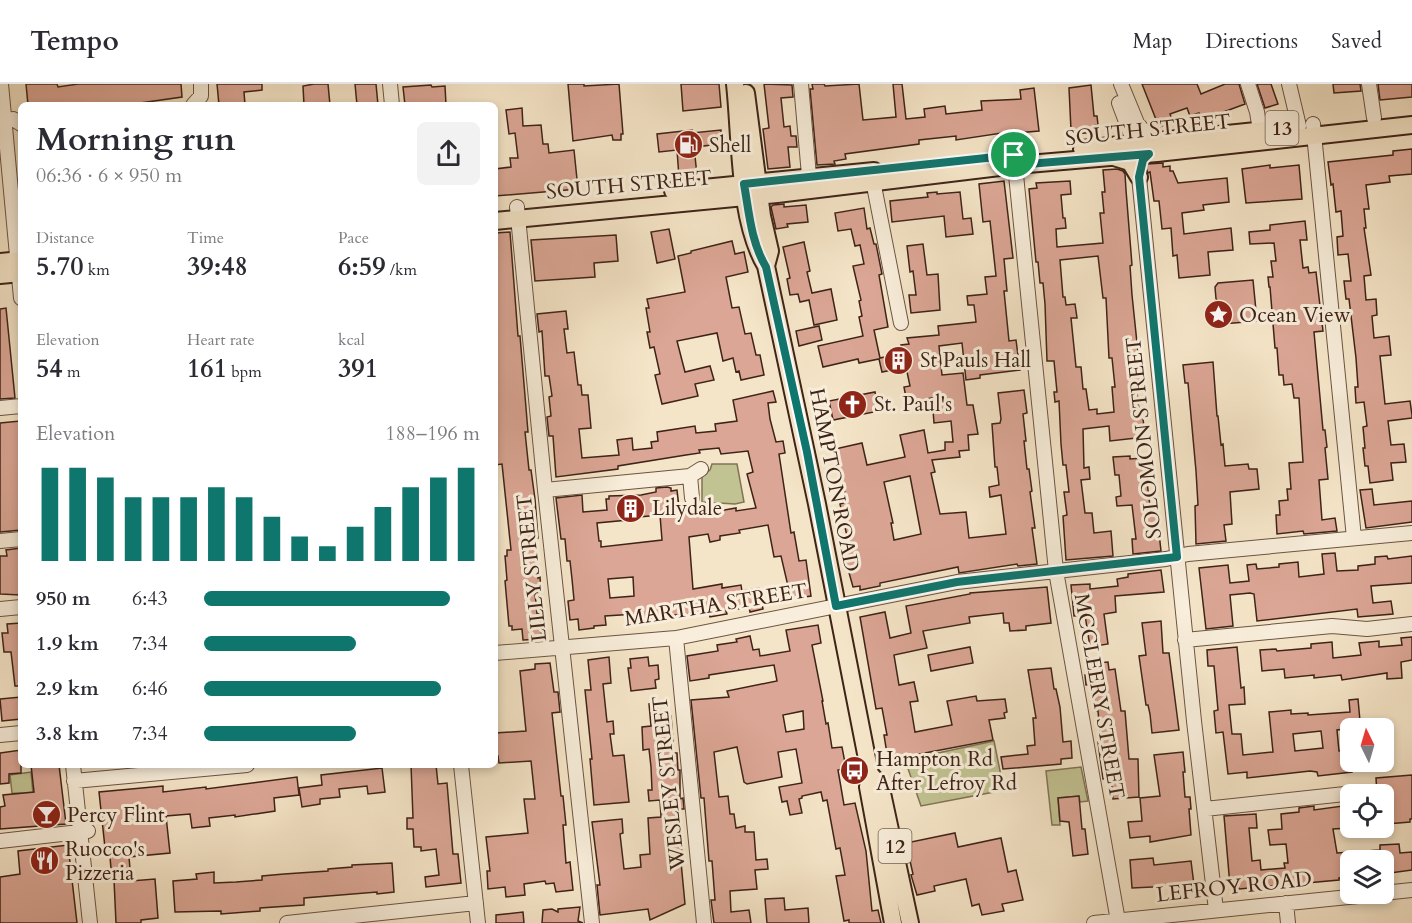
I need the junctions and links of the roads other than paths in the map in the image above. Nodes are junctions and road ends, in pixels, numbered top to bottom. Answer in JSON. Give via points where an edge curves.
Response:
{"nodes":[{"id":1,"x":390,"y":84,"type":"edge"},
{"id":2,"x":735,"y":84,"type":"edge"},
{"id":3,"x":744,"y":84,"type":"edge"},
{"id":4,"x":801,"y":84,"type":"edge"},
{"id":5,"x":1112,"y":84,"type":"edge"},
{"id":6,"x":1121,"y":84,"type":"edge"},
{"id":7,"x":1248,"y":84,"type":"edge"},
{"id":8,"x":1289,"y":84,"type":"edge"},
{"id":9,"x":1369,"y":84,"type":"edge"},
{"id":10,"x":5,"y":91,"type":"edge"},
{"id":11,"x":392,"y":102,"type":"edge"},
{"id":12,"x":1412,"y":114,"type":"edge"},
{"id":13,"x":1374,"y":118,"type":"junction"},
{"id":14,"x":17,"y":122,"type":"edge"},
{"id":15,"x":1412,"y":125,"type":"edge"},
{"id":16,"x":1309,"y":129,"type":"junction"},
{"id":17,"x":1257,"y":136,"type":"junction"},
{"id":18,"x":18,"y":138,"type":"edge"},
{"id":19,"x":1139,"y":157,"type":"junction"},
{"id":20,"x":1015,"y":160,"type":"junction"},
{"id":21,"x":874,"y":176,"type":"junction"},
{"id":22,"x":810,"y":184,"type":"junction"},
{"id":23,"x":751,"y":190,"type":"junction"},
{"id":24,"x":498,"y":210,"type":"edge"},
{"id":25,"x":518,"y":213,"type":"junction"},
{"id":26,"x":498,"y":220,"type":"edge"},
{"id":27,"x":15,"y":266,"type":"edge"},
{"id":28,"x":0,"y":275,"type":"edge"},
{"id":29,"x":18,"y":282,"type":"edge"},
{"id":30,"x":901,"y":323,"type":"dead end"},
{"id":31,"x":18,"y":406,"type":"edge"},
{"id":32,"x":0,"y":408,"type":"edge"},
{"id":33,"x":545,"y":489,"type":"junction"},
{"id":34,"x":692,"y":498,"type":"dead end"},
{"id":35,"x":1412,"y":533,"type":"edge"},
{"id":36,"x":18,"y":538,"type":"edge"},
{"id":37,"x":1354,"y":538,"type":"junction"},
{"id":38,"x":0,"y":541,"type":"edge"},
{"id":39,"x":1177,"y":557,"type":"junction"},
{"id":40,"x":1056,"y":571,"type":"junction"},
{"id":41,"x":836,"y":606,"type":"junction"},
{"id":42,"x":18,"y":607,"type":"edge"},
{"id":43,"x":0,"y":609,"type":"edge"},
{"id":44,"x":1412,"y":624,"type":"edge"},
{"id":45,"x":676,"y":638,"type":"junction"},
{"id":46,"x":1185,"y":640,"type":"junction"},
{"id":47,"x":563,"y":648,"type":"junction"},
{"id":48,"x":498,"y":653,"type":"edge"},
{"id":49,"x":18,"y":733,"type":"edge"},
{"id":50,"x":0,"y":735,"type":"edge"},
{"id":51,"x":74,"y":768,"type":"edge"},
{"id":52,"x":80,"y":768,"type":"edge"},
{"id":53,"x":215,"y":768,"type":"edge"},
{"id":54,"x":461,"y":768,"type":"edge"},
{"id":55,"x":870,"y":774,"type":"junction"},
{"id":56,"x":78,"y":781,"type":"junction"},
{"id":57,"x":1340,"y":795,"type":"edge"},
{"id":58,"x":1205,"y":809,"type":"junction"},
{"id":59,"x":84,"y":832,"type":"junction"},
{"id":60,"x":0,"y":841,"type":"edge"},
{"id":61,"x":1412,"y":890,"type":"edge"},
{"id":62,"x":1394,"y":892,"type":"edge"},
{"id":63,"x":1340,"y":898,"type":"edge"},
{"id":64,"x":476,"y":903,"type":"junction"},
{"id":65,"x":1286,"y":903,"type":"junction"},
{"id":66,"x":1216,"y":910,"type":"junction"},
{"id":67,"x":1118,"y":921,"type":"junction"},
{"id":68,"x":90,"y":923,"type":"edge"},
{"id":69,"x":98,"y":923,"type":"edge"},
{"id":70,"x":287,"y":923,"type":"edge"},
{"id":71,"x":478,"y":923,"type":"edge"},
{"id":72,"x":592,"y":923,"type":"edge"},
{"id":73,"x":704,"y":923,"type":"edge"},
{"id":74,"x":893,"y":923,"type":"edge"},
{"id":75,"x":910,"y":923,"type":"edge"},
{"id":76,"x":1094,"y":923,"type":"edge"},
{"id":77,"x":1288,"y":923,"type":"edge"}],
"edges":[{"from":1,"to":11,"type":"street"},
{"from":2,"to":23,"type":"main road","name":"HAMPTON ROAD","number":"12","via":[[740,164]]},
{"from":3,"to":23,"type":"main road","name":"HAMPTON ROAD","number":"12"},
{"from":4,"to":22,"type":"street"},
{"from":5,"to":19,"type":"street","name":"SOLOMON STREET"},
{"from":6,"to":19,"type":"street","via":[[1137,123]]},
{"from":7,"to":17,"type":"street","via":[[1257,112]]},
{"from":8,"to":16,"type":"street"},
{"from":9,"to":13,"type":"street"},
{"from":10,"to":14,"type":"street"},
{"from":10,"to":27,"type":"street"},
{"from":12,"to":13,"type":"main road","name":"SOUTH STREET","number":"13"},
{"from":13,"to":16,"type":"main road","name":"SOUTH STREET","number":"13"},
{"from":14,"to":18,"type":"street"},
{"from":15,"to":16,"type":"main road","name":"SOUTH STREET","number":"13"},
{"from":16,"to":17,"type":"main road","name":"SOUTH STREET","number":"13"},
{"from":16,"to":37,"type":"street"},
{"from":17,"to":19,"type":"main road","name":"SOUTH STREET","via":[[1141,147]]},
{"from":19,"to":20,"type":"main road","name":"SOUTH STREET"},
{"from":19,"to":20,"type":"main road","name":"SOUTH STREET","via":[[1064,151]]},
{"from":19,"to":39,"type":"street","name":"SOLOMON STREET"},
{"from":20,"to":21,"type":"main road","name":"SOUTH STREET"},
{"from":20,"to":40,"type":"street","name":"MCCLEERY STREET"},
{"from":21,"to":22,"type":"main road","name":"SOUTH STREET"},
{"from":21,"to":30,"type":"street"},
{"from":22,"to":23,"type":"main road","name":"SOUTH STREET"},
{"from":23,"to":25,"type":"main road","name":"SOUTH STREET"},
{"from":23,"to":41,"type":"main road","name":"HAMPTON ROAD","number":"12","via":[[770,251],[766,267]]},
{"from":24,"to":25,"type":"main road","name":"SOUTH STREET"},
{"from":25,"to":26,"type":"main road","name":"SOUTH STREET"},
{"from":25,"to":33,"type":"street","name":"LILLY STREET"},
{"from":27,"to":28,"type":"main road"},
{"from":27,"to":29,"type":"street"},
{"from":31,"to":32,"type":"street"},
{"from":33,"to":34,"type":"street","via":[[696,473]]},
{"from":33,"to":47,"type":"street","name":"LILLY STREET"},
{"from":35,"to":37,"type":"street","name":"MARTHA STREET"},
{"from":36,"to":38,"type":"street"},
{"from":37,"to":39,"type":"street","name":"MARTHA STREET"},
{"from":39,"to":40,"type":"street","name":"MARTHA STREET"},
{"from":39,"to":46,"type":"street","name":"SOLOMON STREET"},
{"from":40,"to":41,"type":"street","name":"MARTHA STREET","via":[[957,582]]},
{"from":40,"to":67,"type":"street","name":"MCCLEERY STREET"},
{"from":41,"to":45,"type":"street","name":"MARTHA STREET"},
{"from":41,"to":55,"type":"main road","name":"HAMPTON ROAD","number":"12"},
{"from":42,"to":43,"type":"street"},
{"from":44,"to":46,"type":"street","via":[[1367,629],[1332,626]]},
{"from":45,"to":47,"type":"street","name":"MARTHA STREET"},
{"from":45,"to":73,"type":"street","name":"WESLEY STREET"},
{"from":46,"to":58,"type":"street","name":"SOLOMON STREET"},
{"from":47,"to":48,"type":"street","name":"MARTHA STREET"},
{"from":47,"to":72,"type":"street","name":"LILLY STREET"},
{"from":49,"to":50,"type":"street"},
{"from":51,"to":56,"type":"street"},
{"from":52,"to":56,"type":"street"},
{"from":53,"to":56,"type":"street"},
{"from":54,"to":64,"type":"street"},
{"from":55,"to":74,"type":"main road","name":"HAMPTON ROAD","number":"12","via":[[868,787]]},
{"from":55,"to":75,"type":"main road","name":"HAMPTON ROAD","number":"12","via":[[882,793]]},
{"from":56,"to":59,"type":"street"},
{"from":57,"to":58,"type":"street"},
{"from":58,"to":66,"type":"street","name":"SOLOMON STREET"},
{"from":59,"to":60,"type":"street"},
{"from":59,"to":68,"type":"street"},
{"from":59,"to":69,"type":"street"},
{"from":61,"to":62,"type":"street"},
{"from":63,"to":65,"type":"street","name":"LEFROY ROAD"},
{"from":64,"to":70,"type":"street"},
{"from":64,"to":71,"type":"street"},
{"from":65,"to":66,"type":"street","name":"LEFROY ROAD"},
{"from":65,"to":77,"type":"street"},
{"from":66,"to":67,"type":"street","name":"LEFROY ROAD"},
{"from":67,"to":76,"type":"street","name":"LEFROY ROAD"}]}
